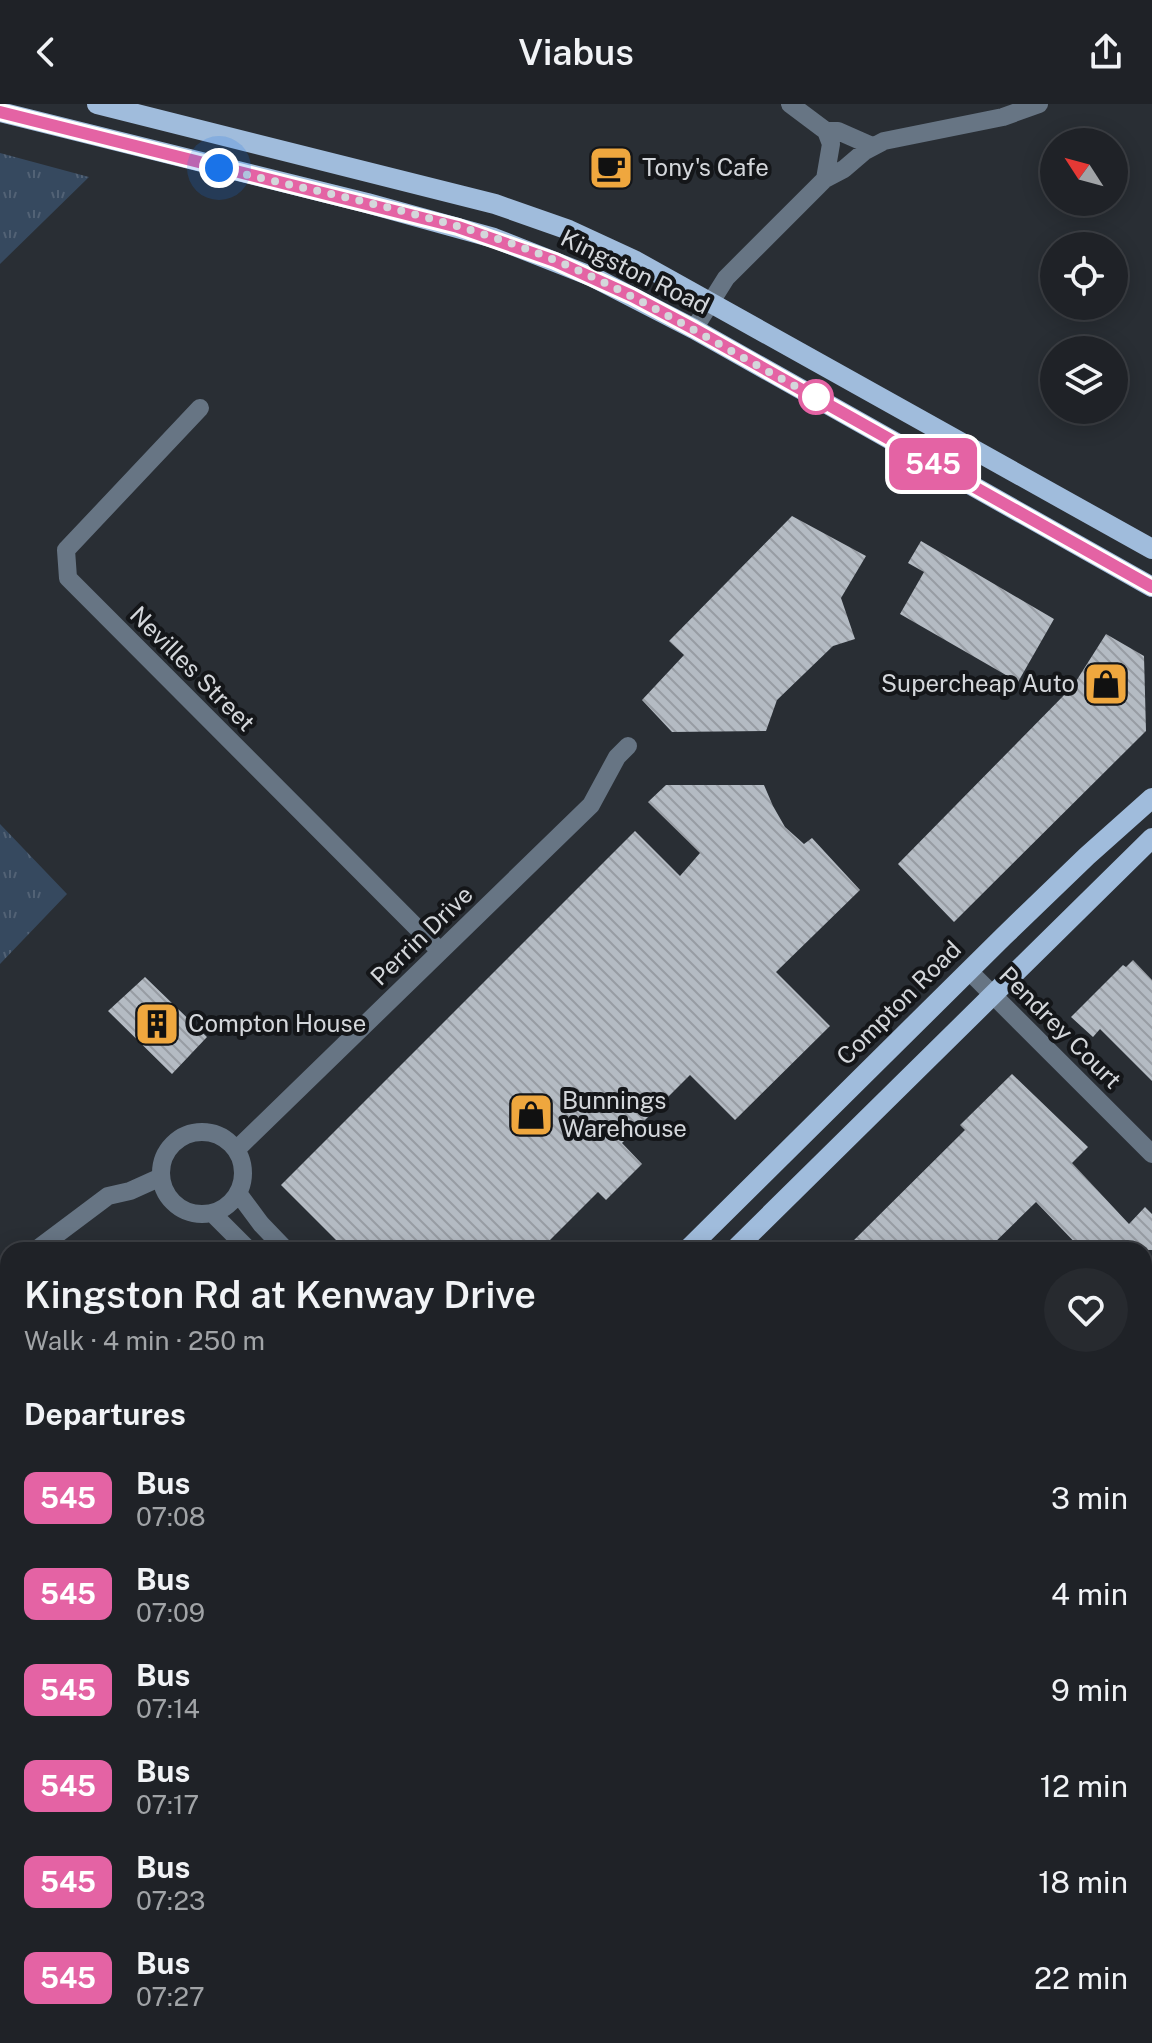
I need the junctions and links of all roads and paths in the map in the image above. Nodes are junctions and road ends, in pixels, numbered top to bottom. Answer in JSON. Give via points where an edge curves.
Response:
{"nodes":[{"id":1,"x":97,"y":104,"type":"edge"},
{"id":2,"x":790,"y":104,"type":"edge"},
{"id":3,"x":1039,"y":104,"type":"edge"},
{"id":4,"x":0,"y":112,"type":"edge"},
{"id":5,"x":826,"y":131,"type":"junction"},
{"id":6,"x":872,"y":146,"type":"junction"},
{"id":7,"x":825,"y":179,"type":"junction"},
{"id":8,"x":709,"y":302,"type":"junction"},
{"id":9,"x":694,"y":329,"type":"junction"},
{"id":10,"x":200,"y":408,"type":"dead end"},
{"id":11,"x":1152,"y":549,"type":"edge"},
{"id":12,"x":1152,"y":587,"type":"edge"},
{"id":13,"x":628,"y":746,"type":"dead end"},
{"id":14,"x":1152,"y":798,"type":"edge"},
{"id":15,"x":1152,"y":838,"type":"edge"},
{"id":16,"x":440,"y":951,"type":"junction"},
{"id":17,"x":969,"y":971,"type":"junction"},
{"id":18,"x":992,"y":994,"type":"junction"},
{"id":19,"x":236,"y":1150,"type":"junction"},
{"id":20,"x":1152,"y":1154,"type":"edge"},
{"id":21,"x":161,"y":1177,"type":"junction"},
{"id":22,"x":238,"y":1193,"type":"junction"},
{"id":23,"x":212,"y":1213,"type":"junction"},
{"id":24,"x":47,"y":1242,"type":"edge"},
{"id":25,"x":241,"y":1242,"type":"edge"},
{"id":26,"x":278,"y":1242,"type":"edge"},
{"id":27,"x":695,"y":1242,"type":"edge"},
{"id":28,"x":742,"y":1242,"type":"edge"}],
"edges":[{"from":1,"to":8,"type":"main road","name":"Kingston Road","via":[[495,204],[569,230]]},
{"from":2,"to":5,"type":"street"},
{"from":3,"to":6,"type":"street"},
{"from":4,"to":9,"type":"main road","name":"Kingston Road","via":[[458,227],[555,261]]},
{"from":5,"to":6,"type":"street"},
{"from":5,"to":7,"type":"street","via":[[831,144]]},
{"from":6,"to":7,"type":"street"},
{"from":7,"to":8,"type":"street","via":[[734,269]]},
{"from":8,"to":9,"type":"street"},
{"from":8,"to":11,"type":"main road","name":"Kingston Road"},
{"from":9,"to":12,"type":"main road","name":"Kingston Road"},
{"from":10,"to":16,"type":"street","name":"Nevilles Street","via":[[66,550],[68,578]]},
{"from":13,"to":16,"type":"street","name":"Perrin Drive","via":[[591,805]]},
{"from":14,"to":17,"type":"main road","name":"Compton Road"},
{"from":15,"to":18,"type":"main road"},
{"from":16,"to":19,"type":"street","name":"Perrin Drive"},
{"from":17,"to":18,"type":"street","name":"Pendrey Court"},
{"from":17,"to":27,"type":"main road","name":"Compton Road"},
{"from":18,"to":20,"type":"street","name":"Pendrey Court"},
{"from":18,"to":28,"type":"main road"},
{"from":19,"to":21,"type":"street","via":[[213,1133],[187,1134],[167,1151]]},
{"from":19,"to":22,"type":"street","via":[[243,1172]]},
{"from":21,"to":23,"type":"street","via":[[175,1204],[197,1214]]},
{"from":21,"to":24,"type":"street","via":[[108,1196]]},
{"from":22,"to":23,"type":"street"},
{"from":22,"to":26,"type":"street"},
{"from":23,"to":25,"type":"street"}]}
